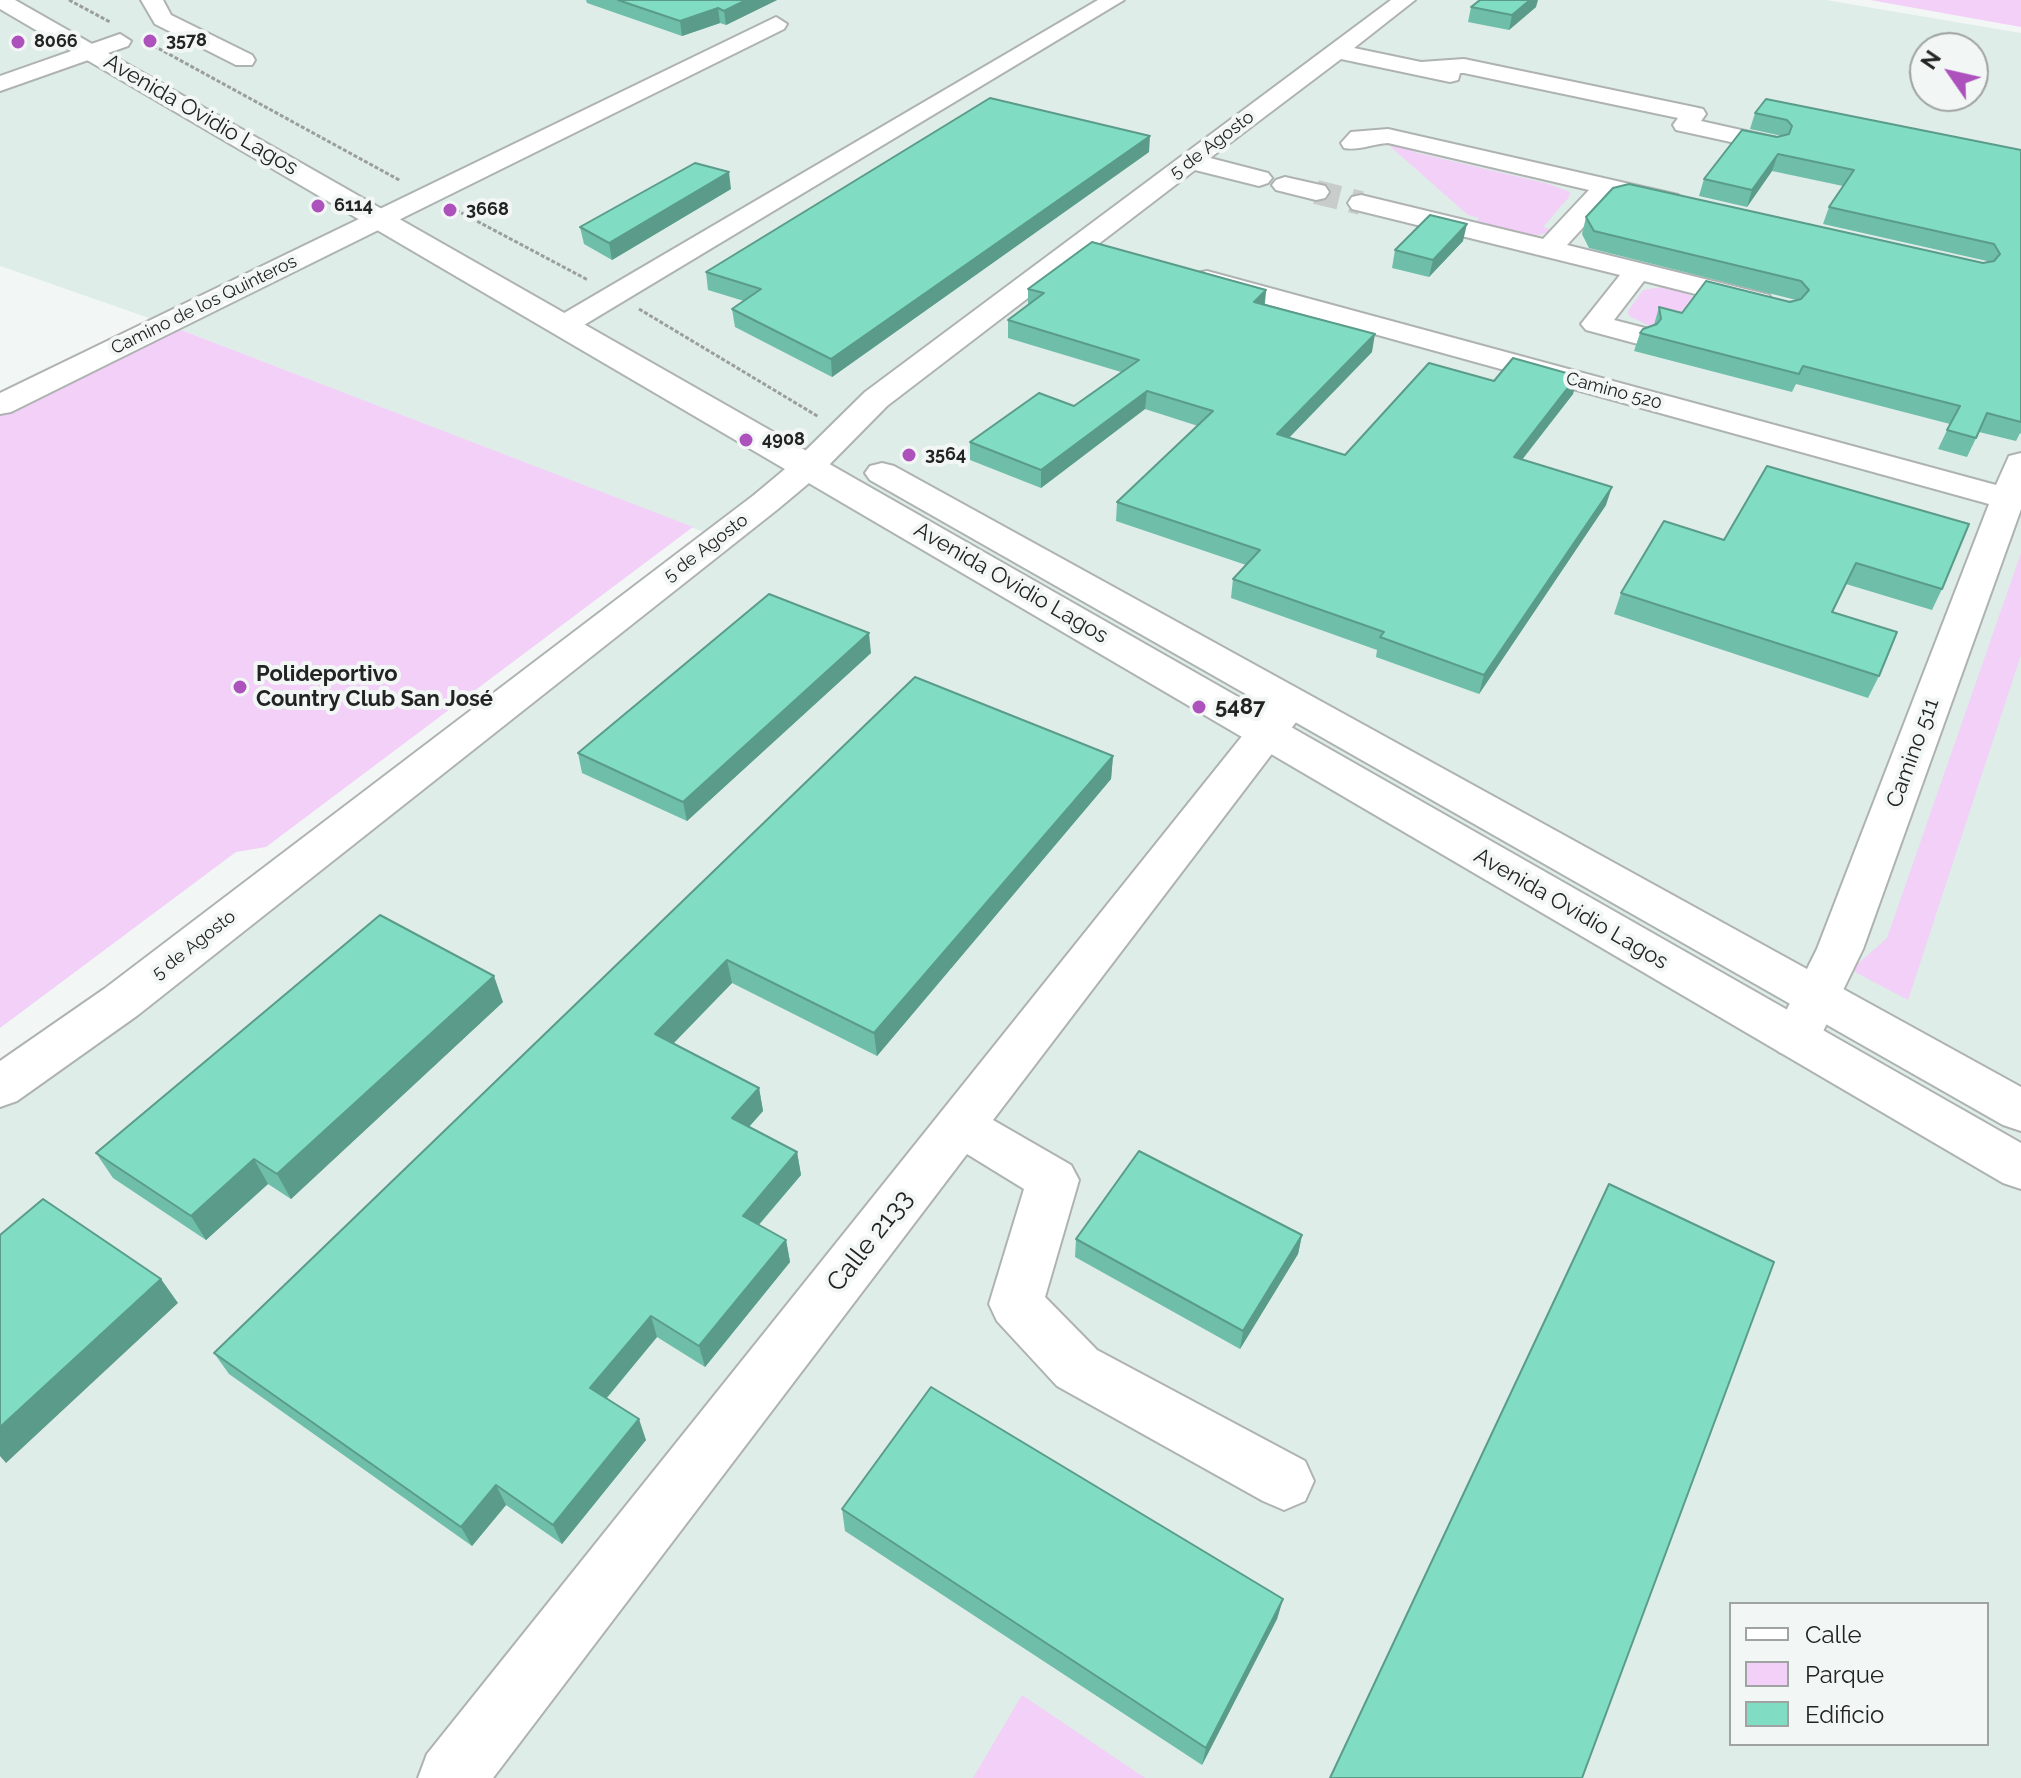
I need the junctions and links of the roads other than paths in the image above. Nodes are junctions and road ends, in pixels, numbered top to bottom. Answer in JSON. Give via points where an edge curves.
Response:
{"nodes":[{"id":1,"x":0,"y":0,"type":"edge"},
{"id":2,"x":1113,"y":0,"type":"edge"},
{"id":3,"x":1404,"y":0,"type":"edge"},
{"id":4,"x":157,"y":10,"type":"edge"},
{"id":5,"x":776,"y":24,"type":"dead end"},
{"id":6,"x":104,"y":39,"type":"junction"},
{"id":7,"x":1336,"y":51,"type":"junction"},
{"id":8,"x":244,"y":60,"type":"dead end"},
{"id":9,"x":1421,"y":69,"type":"junction"},
{"id":10,"x":1464,"y":78,"type":"dead end"},
{"id":11,"x":0,"y":84,"type":"edge"},
{"id":12,"x":1353,"y":143,"type":"dead end"},
{"id":13,"x":1768,"y":150,"type":"edge"},
{"id":14,"x":1191,"y":161,"type":"junction"},
{"id":15,"x":1259,"y":178,"type":"dead end"},
{"id":16,"x":1285,"y":185,"type":"dead end"},
{"id":17,"x":1607,"y":186,"type":"junction"},
{"id":18,"x":1316,"y":192,"type":"tunnel mouth"},
{"id":19,"x":1361,"y":203,"type":"tunnel mouth"},
{"id":20,"x":1687,"y":205,"type":"edge"},
{"id":21,"x":394,"y":211,"type":"junction"},
{"id":22,"x":1081,"y":244,"type":"junction"},
{"id":23,"x":1548,"y":250,"type":"junction"},
{"id":24,"x":1111,"y":252,"type":"edge"},
{"id":25,"x":1172,"y":269,"type":"edge"},
{"id":26,"x":1637,"y":272,"type":"junction"},
{"id":27,"x":1784,"y":308,"type":"edge"},
{"id":28,"x":580,"y":318,"type":"junction"},
{"id":29,"x":1638,"y":335,"type":"edge"},
{"id":30,"x":0,"y":405,"type":"edge"},
{"id":31,"x":819,"y":455,"type":"junction"},
{"id":32,"x":2015,"y":491,"type":"edge"},
{"id":33,"x":1278,"y":718,"type":"junction"},
{"id":34,"x":1817,"y":995,"type":"junction"},
{"id":35,"x":1796,"y":1039,"type":"junction"},
{"id":36,"x":0,"y":1087,"type":"edge"},
{"id":37,"x":2021,"y":1111,"type":"edge"},
{"id":38,"x":960,"y":1125,"type":"junction"},
{"id":39,"x":2021,"y":1168,"type":"edge"},
{"id":40,"x":1284,"y":1481,"type":"dead end"},
{"id":41,"x":451,"y":1778,"type":"edge"}],
"edges":[{"from":1,"to":6,"type":"main road","name":"Avenida Ovidio Lagos"},
{"from":2,"to":28,"type":"main road"},
{"from":3,"to":7,"type":"main road","name":"5 de Agosto"},
{"from":4,"to":6,"type":"main road"},
{"from":4,"to":8,"type":"main road"},
{"from":5,"to":21,"type":"main road","name":"Camino de los Quinteros"},
{"from":6,"to":11,"type":"main road"},
{"from":6,"to":21,"type":"main road","name":"Avenida Ovidio Lagos"},
{"from":7,"to":9,"type":"main road"},
{"from":7,"to":14,"type":"main road","name":"5 de Agosto"},
{"from":9,"to":10,"type":"main road"},
{"from":9,"to":13,"type":"main road","via":[[1473,68],[1694,114],[1685,125],[1729,135],[1720,146]]},
{"from":12,"to":17,"type":"main road","via":[[1360,137],[1388,136]]},
{"from":14,"to":15,"type":"main road"},
{"from":14,"to":22,"type":"main road","name":"5 de Agosto"},
{"from":16,"to":18,"type":"main road"},
{"from":17,"to":20,"type":"main road"},
{"from":17,"to":23,"type":"main road"},
{"from":19,"to":23,"type":"main road"},
{"from":21,"to":28,"type":"main road","name":"Avenida Ovidio Lagos"},
{"from":21,"to":30,"type":"main road","name":"Camino de los Quinteros"},
{"from":22,"to":24,"type":"main road"},
{"from":22,"to":31,"type":"main road","name":"5 de Agosto","via":[[876,399]]},
{"from":23,"to":26,"type":"main road"},
{"from":25,"to":32,"type":"main road","name":"Camino 520"},
{"from":26,"to":27,"type":"main road"},
{"from":26,"to":29,"type":"main road","via":[[1596,324]]},
{"from":28,"to":31,"type":"main road","name":"Avenida Ovidio Lagos"},
{"from":31,"to":33,"type":"main road","name":"Avenida Ovidio Lagos"},
{"from":31,"to":36,"type":"main road","name":"5 de Agosto","via":[[133,992]]},
{"from":32,"to":34,"type":"main road","name":"Camino 511","via":[[1840,949]]},
{"from":33,"to":34,"type":"main road","name":"Avenida Ovidio Lagos"},
{"from":33,"to":35,"type":"main road","name":"Avenida Ovidio Lagos"},
{"from":33,"to":38,"type":"main road","name":"Calle 2133"},
{"from":34,"to":35,"type":"main road","name":"Camino 511"},
{"from":34,"to":37,"type":"main road","name":"Avenida Ovidio Lagos"},
{"from":35,"to":39,"type":"main road","name":"Avenida Ovidio Lagos"},
{"from":38,"to":40,"type":"main road","via":[[1053,1180],[1016,1304],[1077,1368]]},
{"from":38,"to":41,"type":"main road","name":"Calle 2133"}]}
